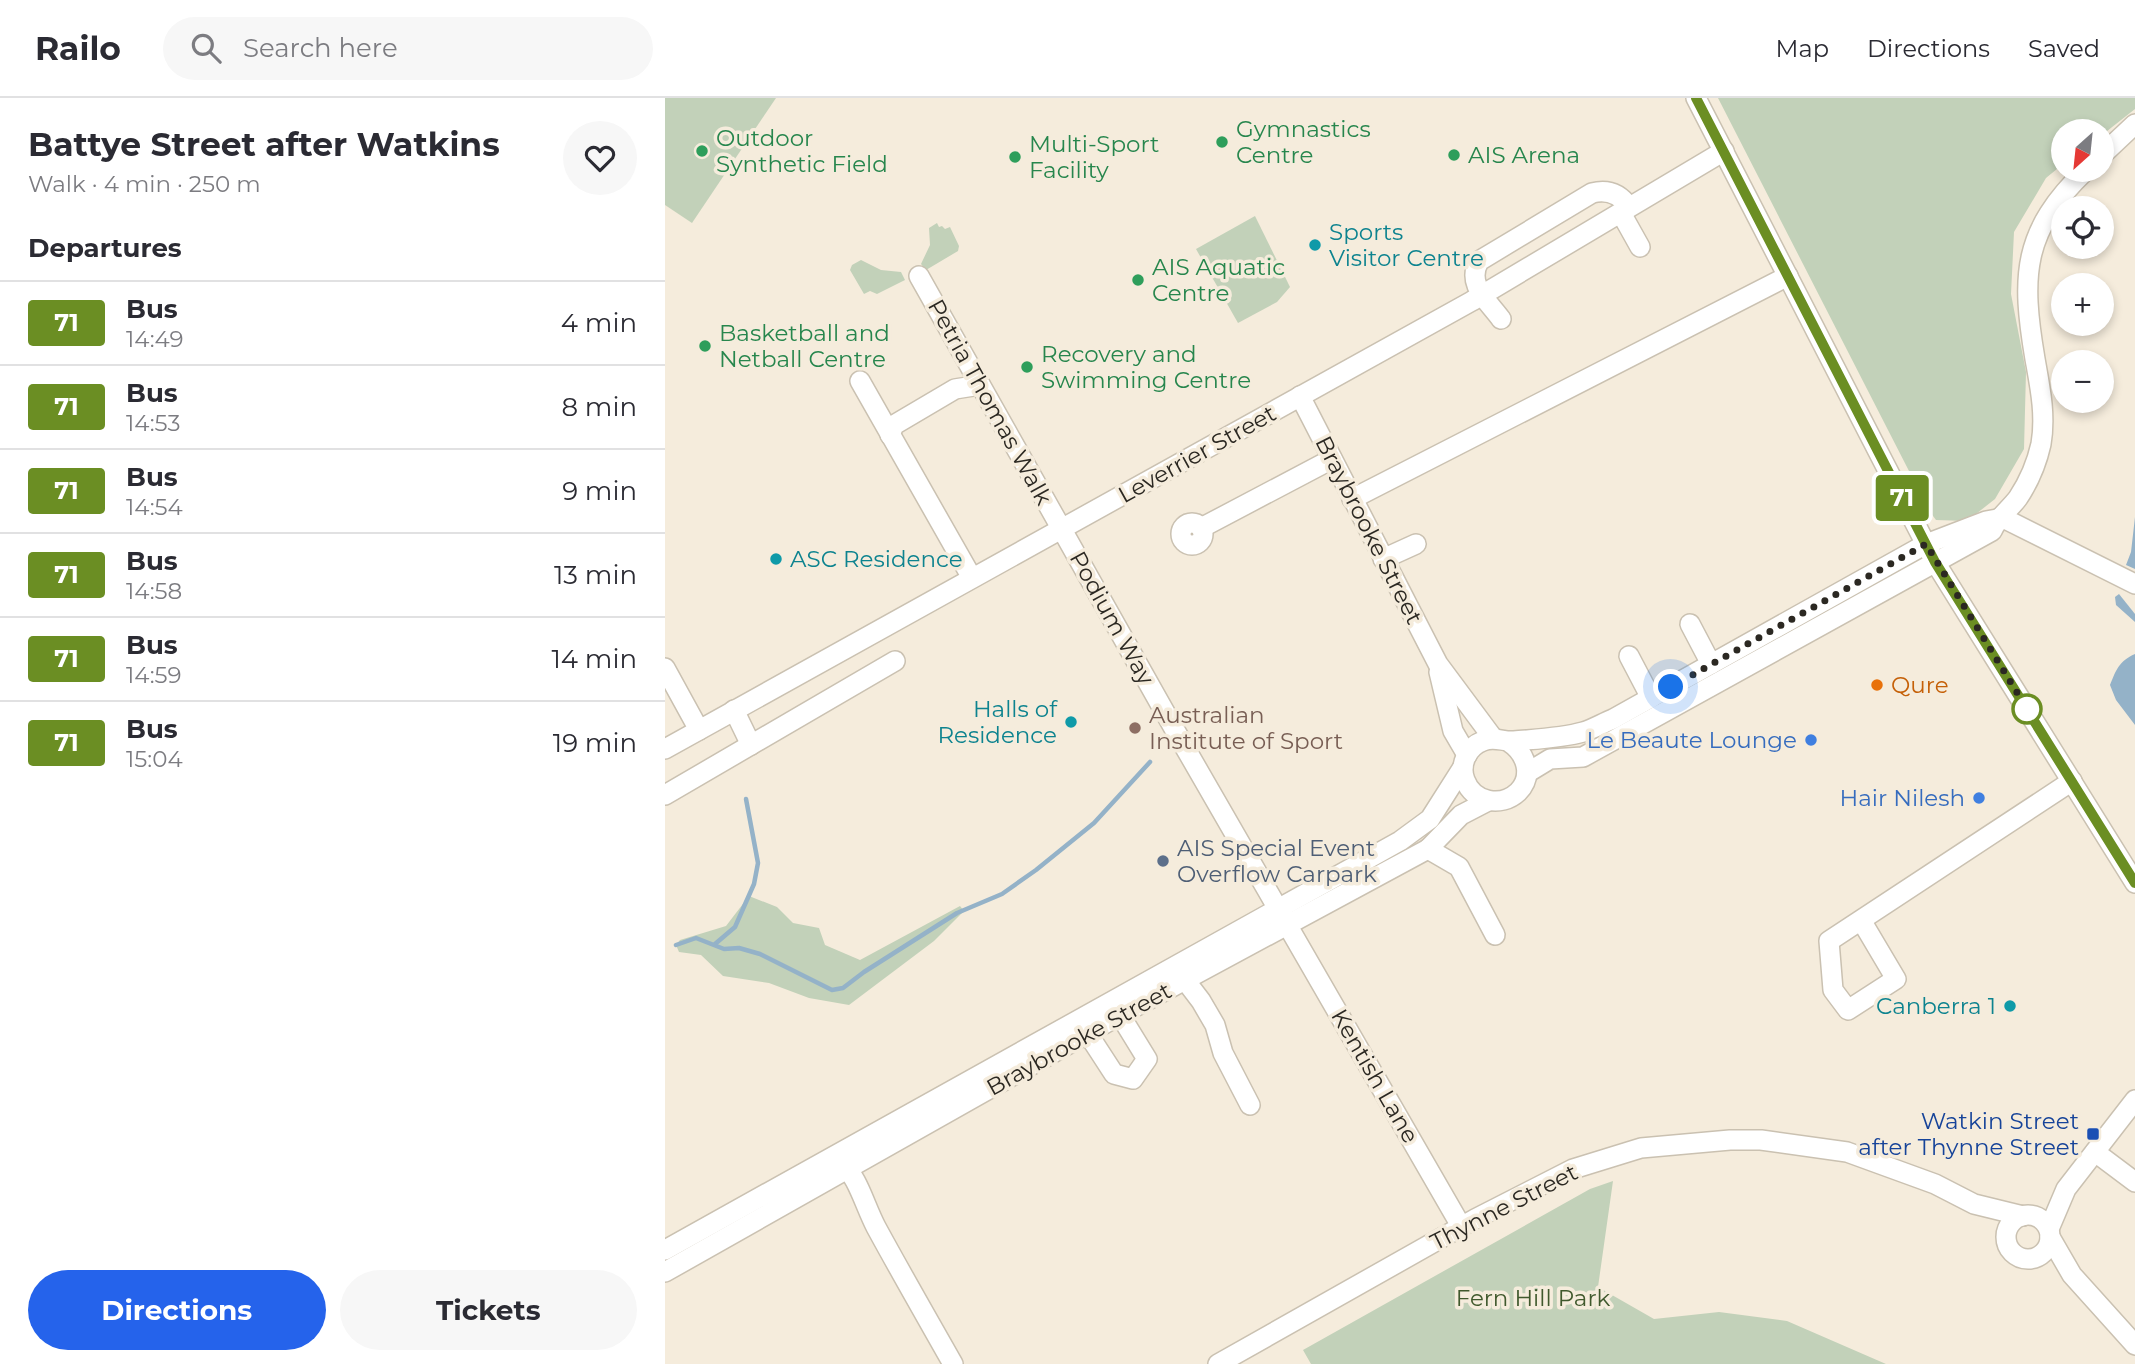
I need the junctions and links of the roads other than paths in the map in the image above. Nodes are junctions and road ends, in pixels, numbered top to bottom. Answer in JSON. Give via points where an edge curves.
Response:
{"nodes":[{"id":1,"x":1696,"y":98,"type":"edge"},
{"id":2,"x":2133,"y":130,"type":"edge"},
{"id":3,"x":2114,"y":145,"type":"edge"},
{"id":4,"x":1724,"y":151,"type":"junction"},
{"id":5,"x":2073,"y":182,"type":"edge"},
{"id":6,"x":1625,"y":210,"type":"junction"},
{"id":7,"x":1640,"y":247,"type":"dead end"},
{"id":8,"x":919,"y":276,"type":"dead end"},
{"id":9,"x":1788,"y":276,"type":"junction"},
{"id":10,"x":1483,"y":295,"type":"junction"},
{"id":11,"x":1500,"y":319,"type":"dead end"},
{"id":12,"x":860,"y":381,"type":"dead end"},
{"id":13,"x":980,"y":385,"type":"junction"},
{"id":14,"x":1300,"y":397,"type":"junction"},
{"id":15,"x":890,"y":435,"type":"junction"},
{"id":16,"x":1332,"y":458,"type":"junction"},
{"id":17,"x":1352,"y":499,"type":"junction"},
{"id":18,"x":1999,"y":518,"type":"junction"},
{"id":19,"x":1201,"y":528,"type":"dead end"},
{"id":20,"x":1062,"y":529,"type":"junction"},
{"id":21,"x":1416,"y":544,"type":"dead end"},
{"id":22,"x":1926,"y":544,"type":"junction"},
{"id":23,"x":1383,"y":559,"type":"junction"},
{"id":24,"x":1935,"y":562,"type":"junction"},
{"id":25,"x":972,"y":578,"type":"junction"},
{"id":26,"x":2135,"y":584,"type":"edge"},
{"id":27,"x":1690,"y":624,"type":"dead end"},
{"id":28,"x":1629,"y":656,"type":"dead end"},
{"id":29,"x":895,"y":661,"type":"dead end"},
{"id":30,"x":1438,"y":664,"type":"junction"},
{"id":31,"x":1711,"y":664,"type":"junction"},
{"id":32,"x":665,"y":668,"type":"edge"},
{"id":33,"x":1651,"y":698,"type":"junction"},
{"id":34,"x":734,"y":710,"type":"junction"},
{"id":35,"x":1617,"y":727,"type":"junction"},
{"id":36,"x":699,"y":730,"type":"junction"},
{"id":37,"x":1501,"y":740,"type":"junction"},
{"id":38,"x":751,"y":745,"type":"junction"},
{"id":39,"x":665,"y":749,"type":"edge"},
{"id":40,"x":1465,"y":762,"type":"junction"},
{"id":41,"x":1527,"y":773,"type":"junction"},
{"id":42,"x":2072,"y":782,"type":"junction"},
{"id":43,"x":665,"y":795,"type":"edge"},
{"id":44,"x":1488,"y":801,"type":"junction"},
{"id":45,"x":1428,"y":849,"type":"junction"},
{"id":46,"x":2135,"y":883,"type":"edge"},
{"id":47,"x":1284,"y":917,"type":"junction"},
{"id":48,"x":1861,"y":920,"type":"dead end"},
{"id":49,"x":1495,"y":935,"type":"dead end"},
{"id":50,"x":1185,"y":980,"type":"junction"},
{"id":51,"x":1120,"y":1015,"type":"junction"},
{"id":52,"x":1088,"y":1034,"type":"junction"},
{"id":53,"x":2135,"y":1100,"type":"edge"},
{"id":54,"x":1250,"y":1105,"type":"dead end"},
{"id":55,"x":2098,"y":1148,"type":"junction"},
{"id":56,"x":841,"y":1166,"type":"junction"},
{"id":57,"x":2135,"y":1167,"type":"edge"},
{"id":58,"x":2135,"y":1182,"type":"edge"},
{"id":59,"x":2066,"y":1189,"type":"junction"},
{"id":60,"x":1974,"y":1204,"type":"junction"},
{"id":61,"x":2028,"y":1215,"type":"junction"},
{"id":62,"x":1461,"y":1226,"type":"junction"},
{"id":63,"x":2049,"y":1233,"type":"junction"},
{"id":64,"x":2007,"y":1234,"type":"junction"},
{"id":65,"x":665,"y":1250,"type":"edge"},
{"id":66,"x":2033,"y":1258,"type":"junction"},
{"id":67,"x":665,"y":1272,"type":"edge"},
{"id":68,"x":2072,"y":1275,"type":"junction"},
{"id":69,"x":2135,"y":1345,"type":"edge"},
{"id":70,"x":953,"y":1364,"type":"edge"},
{"id":71,"x":1217,"y":1364,"type":"edge"}],
"edges":[{"from":1,"to":4,"type":"street"},
{"from":2,"to":3,"type":"street"},
{"from":4,"to":6,"type":"street","name":"Leverrier Street"},
{"from":4,"to":9,"type":"street"},
{"from":5,"to":18,"type":"street","via":[[2047,215],[2028,267],[2027,296],[2042,396],[2041,444],[2019,497]]},
{"from":6,"to":7,"type":"street"},
{"from":6,"to":10,"type":"street","name":"Leverrier Street"},
{"from":6,"to":10,"type":"street","via":[[1616,194],[1592,193],[1494,250],[1475,268],[1473,280]]},
{"from":8,"to":13,"type":"street","name":"Petria Thomas Walk"},
{"from":9,"to":17,"type":"street"},
{"from":9,"to":22,"type":"street"},
{"from":10,"to":11,"type":"street"},
{"from":10,"to":14,"type":"street","name":"Leverrier Street"},
{"from":12,"to":15,"type":"street"},
{"from":13,"to":15,"type":"street","via":[[955,389],[894,425]]},
{"from":13,"to":20,"type":"street","name":"Petria Thomas Walk"},
{"from":14,"to":16,"type":"street","name":"Braybrooke Street"},
{"from":14,"to":20,"type":"street","name":"Leverrier Street"},
{"from":15,"to":25,"type":"street"},
{"from":16,"to":17,"type":"street","name":"Braybrooke Street"},
{"from":16,"to":19,"type":"street"},
{"from":17,"to":23,"type":"street","name":"Braybrooke Street"},
{"from":18,"to":22,"type":"street"},
{"from":18,"to":24,"type":"street","via":[[1992,531]]},
{"from":18,"to":26,"type":"street"},
{"from":20,"to":25,"type":"street","name":"Leverrier Street"},
{"from":20,"to":47,"type":"street","name":"Podium Way"},
{"from":21,"to":23,"type":"street"},
{"from":22,"to":24,"type":"street"},
{"from":22,"to":31,"type":"street"},
{"from":23,"to":30,"type":"street","name":"Braybrooke Street"},
{"from":24,"to":35,"type":"street"},
{"from":24,"to":42,"type":"street"},
{"from":25,"to":34,"type":"street","name":"Leverrier Street"},
{"from":27,"to":31,"type":"street"},
{"from":28,"to":33,"type":"street"},
{"from":29,"to":38,"type":"street"},
{"from":30,"to":37,"type":"street","name":"Braybrooke Street"},
{"from":30,"to":40,"type":"street","name":"Braybrooke Street"},
{"from":31,"to":33,"type":"street"},
{"from":32,"to":36,"type":"street"},
{"from":33,"to":35,"type":"street"},
{"from":34,"to":36,"type":"street","name":"Leverrier Street"},
{"from":34,"to":38,"type":"street"},
{"from":35,"to":37,"type":"street"},
{"from":35,"to":41,"type":"street","via":[[1583,757],[1550,759]]},
{"from":36,"to":39,"type":"street","name":"Leverrier Street"},
{"from":37,"to":40,"type":"street","via":[[1478,743]]},
{"from":37,"to":41,"type":"street","via":[[1521,751]]},
{"from":38,"to":43,"type":"street"},
{"from":40,"to":44,"type":"street","via":[[1469,789]]},
{"from":40,"to":47,"type":"street","name":"Braybrooke Street","via":[[1430,819]]},
{"from":41,"to":44,"type":"street","via":[[1517,793]]},
{"from":42,"to":46,"type":"street"},
{"from":42,"to":48,"type":"street"},
{"from":44,"to":45,"type":"street","name":"Braybrooke Street","via":[[1461,815]]},
{"from":45,"to":47,"type":"street","name":"Braybrooke Street"},
{"from":45,"to":49,"type":"street","via":[[1459,867]]},
{"from":47,"to":50,"type":"street","name":"Braybrooke Street"},
{"from":47,"to":56,"type":"street","name":"Braybrooke Street"},
{"from":47,"to":62,"type":"street","name":"Kentish Lane"},
{"from":50,"to":51,"type":"street","name":"Braybrooke Street"},
{"from":50,"to":54,"type":"street","via":[[1215,1025],[1223,1053]]},
{"from":51,"to":52,"type":"street","name":"Braybrooke Street"},
{"from":51,"to":52,"type":"street","via":[[1147,1059],[1133,1079],[1114,1074]]},
{"from":52,"to":56,"type":"street","name":"Braybrooke Street"},
{"from":53,"to":55,"type":"street"},
{"from":55,"to":57,"type":"street"},
{"from":55,"to":58,"type":"street"},
{"from":55,"to":59,"type":"street"},
{"from":56,"to":65,"type":"street","name":"Braybrooke Street"},
{"from":56,"to":67,"type":"street","name":"Braybrooke Street"},
{"from":56,"to":70,"type":"street","via":[[853,1197],[874,1223]]},
{"from":59,"to":61,"type":"street"},
{"from":59,"to":63,"type":"street"},
{"from":60,"to":61,"type":"street","name":"Thynne Street"},
{"from":60,"to":62,"type":"street","name":"Thynne Street","via":[[1935,1184],[1847,1152],[1730,1140],[1641,1149],[1573,1169]]},
{"from":60,"to":64,"type":"street","name":"Thynne Street"},
{"from":61,"to":63,"type":"street","via":[[2042,1220]]},
{"from":61,"to":64,"type":"street","via":[[2012,1222]]},
{"from":62,"to":71,"type":"street","name":"Thynne Street"},
{"from":63,"to":66,"type":"street","via":[[2045,1250]]},
{"from":63,"to":68,"type":"street"},
{"from":64,"to":66,"type":"street","via":[[2013,1252]]},
{"from":66,"to":68,"type":"street"},
{"from":68,"to":69,"type":"street"}]}
